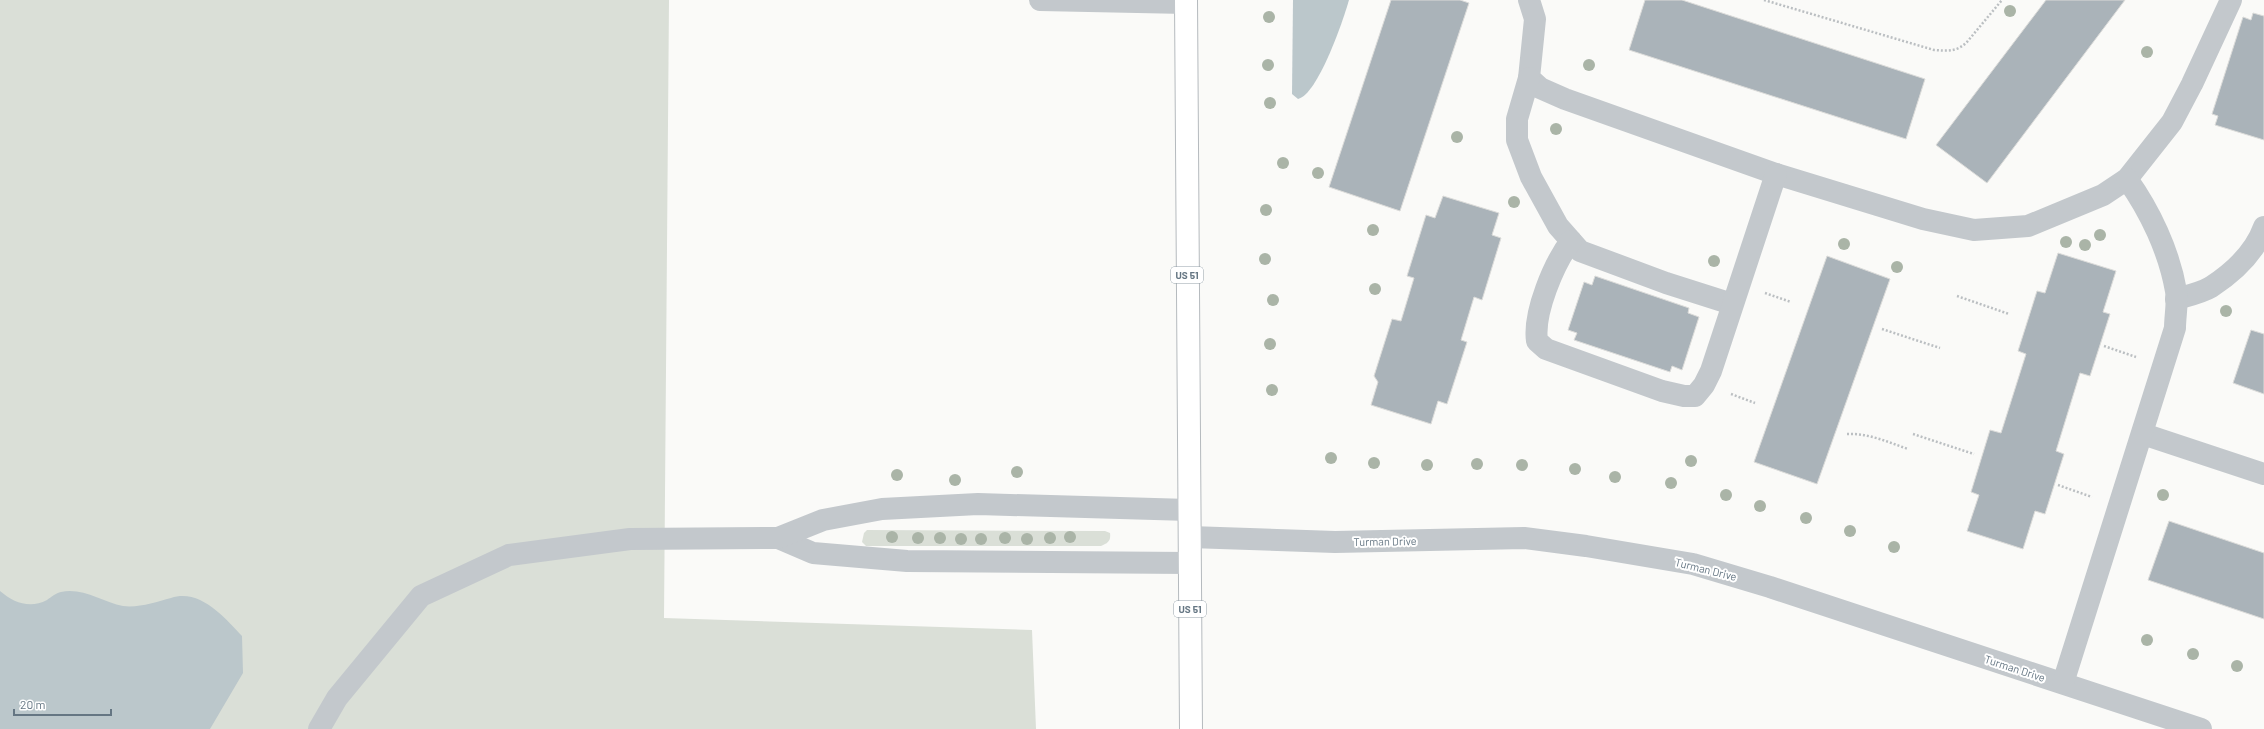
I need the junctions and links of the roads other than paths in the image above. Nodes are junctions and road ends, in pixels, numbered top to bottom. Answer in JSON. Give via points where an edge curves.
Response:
{"nodes":[{"id":1,"x":1040,"y":0,"type":"edge"},
{"id":2,"x":1529,"y":0,"type":"edge"},
{"id":3,"x":2230,"y":0,"type":"edge"},
{"id":4,"x":1186,"y":2,"type":"edge"},
{"id":5,"x":1529,"y":78,"type":"junction"},
{"id":6,"x":1776,"y":174,"type":"junction"},
{"id":7,"x":2127,"y":179,"type":"junction"},
{"id":8,"x":2264,"y":227,"type":"edge"},
{"id":9,"x":1572,"y":242,"type":"junction"},
{"id":10,"x":2176,"y":299,"type":"junction"},
{"id":11,"x":1732,"y":304,"type":"junction"},
{"id":12,"x":2142,"y":434,"type":"junction"},
{"id":13,"x":2264,"y":474,"type":"edge"},
{"id":14,"x":1189,"y":510,"type":"junction"},
{"id":15,"x":1190,"y":536,"type":"junction"},
{"id":16,"x":778,"y":538,"type":"junction"},
{"id":17,"x":1189,"y":563,"type":"junction"},
{"id":18,"x":2062,"y":683,"type":"junction"},
{"id":19,"x":319,"y":729,"type":"edge"},
{"id":20,"x":1192,"y":729,"type":"edge"},
{"id":21,"x":2200,"y":729,"type":"edge"}],
"edges":[{"from":1,"to":4,"type":"street"},
{"from":2,"to":5,"type":"street","via":[[1535,19]]},
{"from":3,"to":7,"type":"street","via":[[2172,122]]},
{"from":4,"to":14,"type":"main road","number":"US 51"},
{"from":5,"to":6,"type":"street","via":[[1540,88],[1565,99]]},
{"from":5,"to":9,"type":"street","via":[[1517,119],[1517,140],[1531,177],[1558,226]]},
{"from":6,"to":7,"type":"street","via":[[1923,219],[1974,230],[2028,226],[2103,195]]},
{"from":6,"to":11,"type":"street"},
{"from":7,"to":10,"type":"street","via":[[2141,198],[2159,234]]},
{"from":8,"to":10,"type":"street","via":[[2243,261],[2210,287]]},
{"from":9,"to":11,"type":"street","via":[[1580,251],[1613,264]]},
{"from":9,"to":11,"type":"street","via":[[1562,252],[1537,320],[1537,341],[1546,349],[1662,391],[1695,396],[1704,386],[1711,371]]},
{"from":10,"to":12,"type":"street","via":[[2175,328]]},
{"from":12,"to":13,"type":"street"},
{"from":12,"to":18,"type":"street"},
{"from":14,"to":15,"type":"main road","number":"US 51"},
{"from":14,"to":16,"type":"street","via":[[978,504],[882,509],[823,520]]},
{"from":15,"to":17,"type":"main road","number":"US 51"},
{"from":15,"to":18,"type":"street","name":"Turman Drive","via":[[1335,542],[1524,538],[1593,547],[1693,564]]},
{"from":16,"to":17,"type":"street","via":[[813,553],[907,561]]},
{"from":16,"to":19,"type":"street","via":[[630,539],[509,555],[421,596],[337,698]]},
{"from":17,"to":20,"type":"main road","number":"US 51"},
{"from":18,"to":21,"type":"street","name":"Turman Drive"}]}
